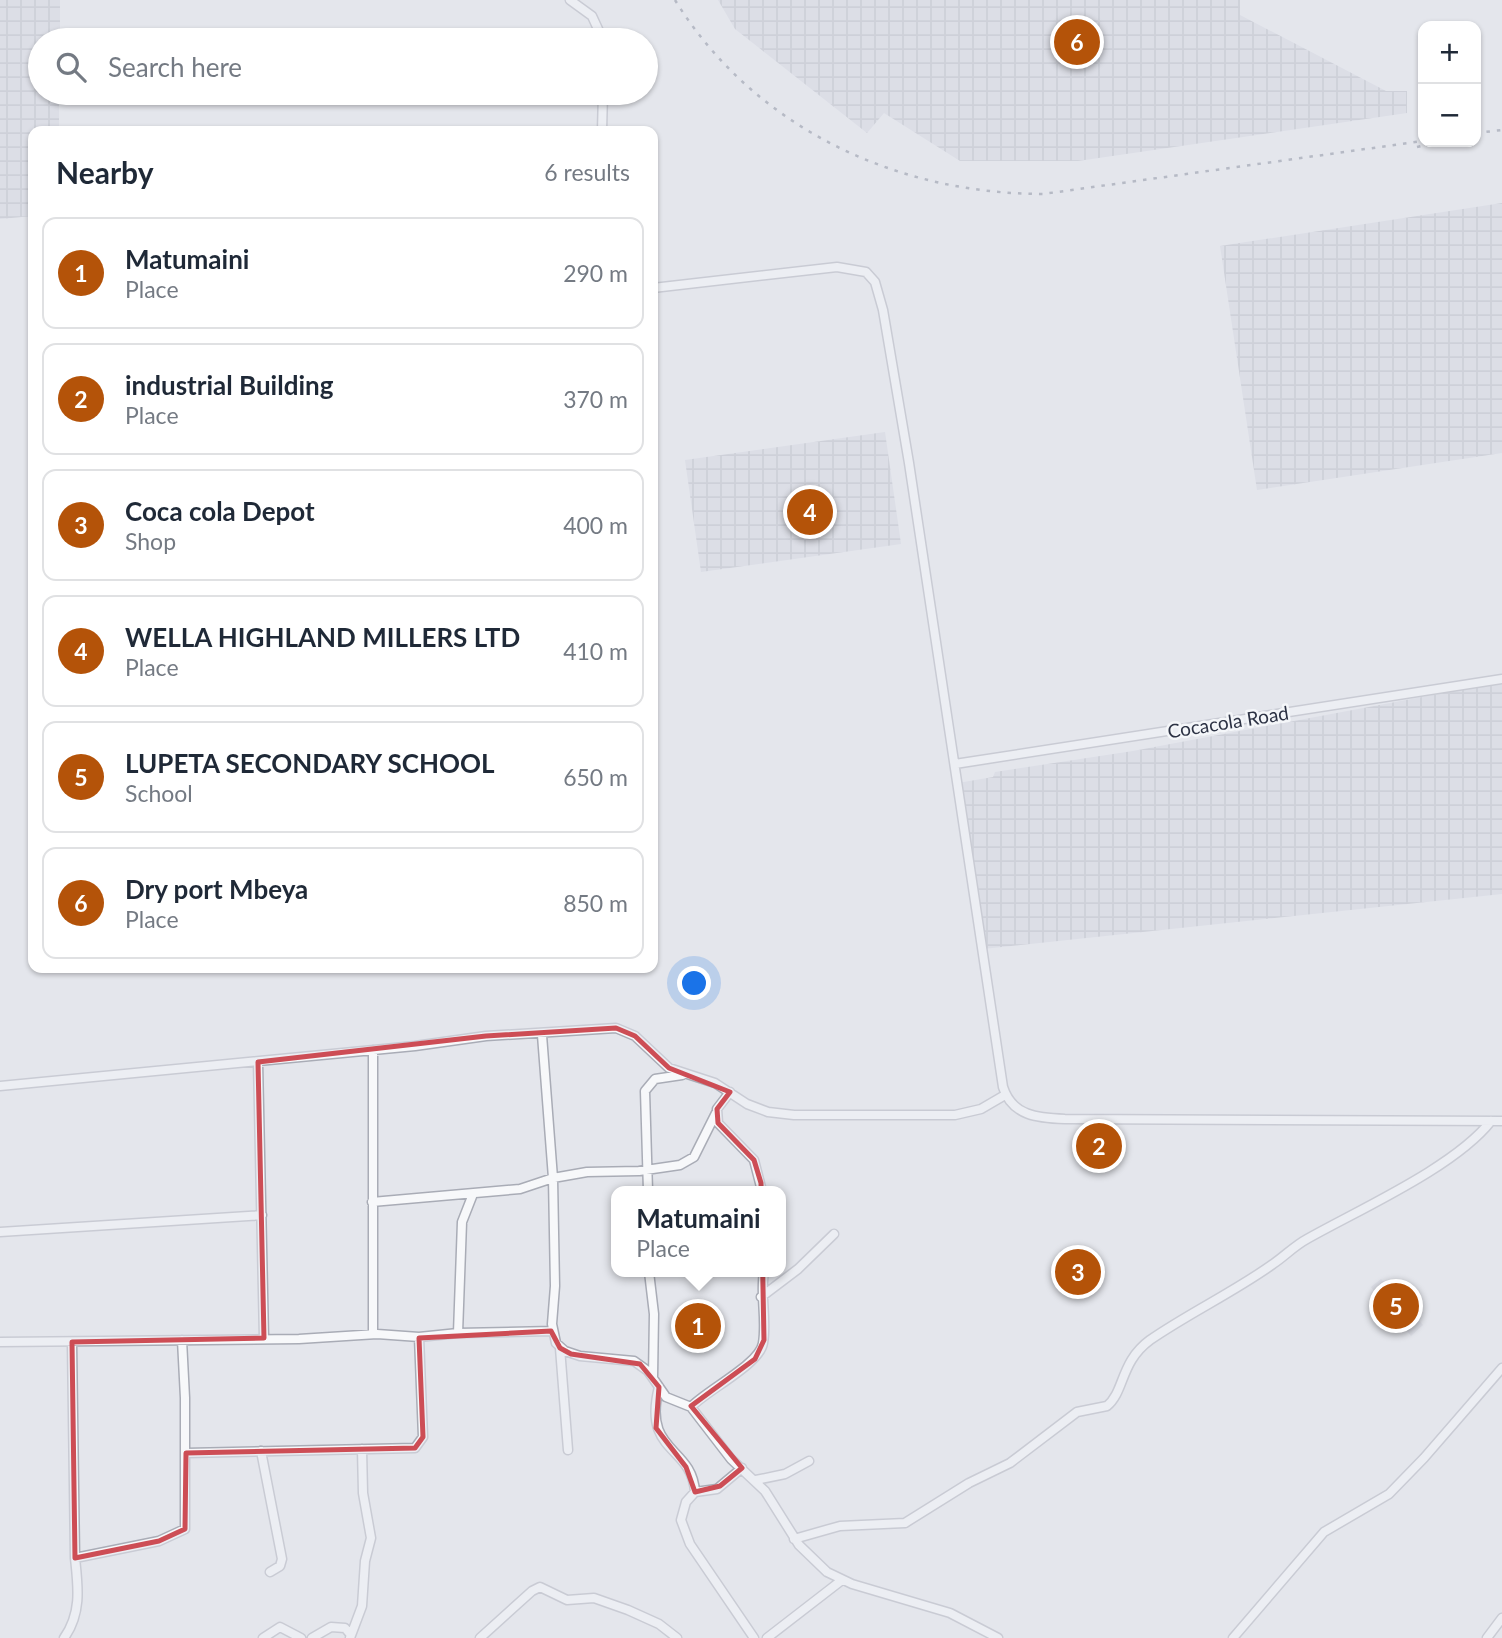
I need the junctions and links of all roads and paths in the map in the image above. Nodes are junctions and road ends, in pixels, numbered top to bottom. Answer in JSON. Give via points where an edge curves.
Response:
{"nodes":[{"id":1,"x":570,"y":0,"type":"edge"},
{"id":2,"x":598,"y":28,"type":"edge"},
{"id":3,"x":603,"y":105,"type":"edge"},
{"id":4,"x":602,"y":126,"type":"edge"},
{"id":5,"x":658,"y":287,"type":"edge"},
{"id":6,"x":1502,"y":680,"type":"edge"},
{"id":7,"x":955,"y":764,"type":"junction"},
{"id":8,"x":542,"y":1035,"type":"junction"},
{"id":9,"x":373,"y":1050,"type":"junction"},
{"id":10,"x":258,"y":1062,"type":"junction"},
{"id":11,"x":685,"y":1074,"type":"junction"},
{"id":12,"x":0,"y":1086,"type":"edge"},
{"id":13,"x":730,"y":1092,"type":"junction"},
{"id":14,"x":1005,"y":1095,"type":"junction"},
{"id":15,"x":716,"y":1113,"type":"junction"},
{"id":16,"x":1491,"y":1121,"type":"junction"},
{"id":17,"x":1502,"y":1121,"type":"edge"},
{"id":18,"x":647,"y":1170,"type":"junction"},
{"id":19,"x":553,"y":1178,"type":"junction"},
{"id":20,"x":648,"y":1186,"type":"edge"},
{"id":21,"x":761,"y":1186,"type":"edge"},
{"id":22,"x":472,"y":1194,"type":"junction"},
{"id":23,"x":372,"y":1202,"type":"junction"},
{"id":24,"x":262,"y":1214,"type":"junction"},
{"id":25,"x":0,"y":1233,"type":"edge"},
{"id":26,"x":834,"y":1234,"type":"dead end"},
{"id":27,"x":650,"y":1277,"type":"edge"},
{"id":28,"x":763,"y":1277,"type":"edge"},
{"id":29,"x":761,"y":1297,"type":"junction"},
{"id":30,"x":552,"y":1331,"type":"junction"},
{"id":31,"x":458,"y":1333,"type":"junction"},
{"id":32,"x":373,"y":1334,"type":"junction"},
{"id":33,"x":419,"y":1337,"type":"junction"},
{"id":34,"x":264,"y":1338,"type":"junction"},
{"id":35,"x":182,"y":1340,"type":"junction"},
{"id":36,"x":0,"y":1342,"type":"edge"},
{"id":37,"x":72,"y":1342,"type":"junction"},
{"id":38,"x":560,"y":1348,"type":"junction"},
{"id":39,"x":1502,"y":1368,"type":"edge"},
{"id":40,"x":653,"y":1377,"type":"junction"},
{"id":41,"x":659,"y":1387,"type":"junction"},
{"id":42,"x":691,"y":1407,"type":"junction"},
{"id":43,"x":362,"y":1450,"type":"junction"},
{"id":44,"x":568,"y":1450,"type":"dead end"},
{"id":45,"x":261,"y":1451,"type":"junction"},
{"id":46,"x":186,"y":1453,"type":"junction"},
{"id":47,"x":809,"y":1461,"type":"dead end"},
{"id":48,"x":742,"y":1468,"type":"junction"},
{"id":49,"x":756,"y":1480,"type":"junction"},
{"id":50,"x":695,"y":1492,"type":"junction"},
{"id":51,"x":794,"y":1539,"type":"junction"},
{"id":52,"x":75,"y":1558,"type":"junction"},
{"id":53,"x":270,"y":1572,"type":"dead end"},
{"id":54,"x":842,"y":1580,"type":"junction"},
{"id":55,"x":1502,"y":1618,"type":"edge"},
{"id":56,"x":351,"y":1637,"type":"edge"},
{"id":57,"x":64,"y":1638,"type":"edge"},
{"id":58,"x":263,"y":1638,"type":"edge"},
{"id":59,"x":301,"y":1638,"type":"edge"},
{"id":60,"x":312,"y":1638,"type":"edge"},
{"id":61,"x":480,"y":1638,"type":"edge"},
{"id":62,"x":677,"y":1638,"type":"edge"},
{"id":63,"x":754,"y":1638,"type":"edge"},
{"id":64,"x":766,"y":1638,"type":"edge"},
{"id":65,"x":999,"y":1638,"type":"edge"},
{"id":66,"x":1233,"y":1638,"type":"edge"},
{"id":67,"x":1487,"y":1638,"type":"edge"}],
"edges":[{"from":1,"to":2,"type":"street","via":[[592,16]]},
{"from":3,"to":4,"type":"street"},
{"from":5,"to":7,"type":"street","via":[[837,267],[861,270],[875,282],[909,463]]},
{"from":6,"to":7,"type":"street","name":"Cocacola Road"},
{"from":7,"to":14,"type":"street"},
{"from":8,"to":9,"type":"street","via":[[486,1036]]},
{"from":8,"to":11,"type":"street","via":[[621,1029],[635,1036],[661,1063]]},
{"from":8,"to":19,"type":"street"},
{"from":9,"to":10,"type":"street"},
{"from":9,"to":23,"type":"street"},
{"from":10,"to":12,"type":"street"},
{"from":10,"to":24,"type":"street"},
{"from":11,"to":13,"type":"street"},
{"from":11,"to":18,"type":"street","via":[[654,1079],[647,1086]]},
{"from":13,"to":14,"type":"street","via":[[758,1109],[794,1115],[955,1115],[981,1109]]},
{"from":13,"to":15,"type":"street"},
{"from":14,"to":16,"type":"street","via":[[1020,1112],[1047,1119]]},
{"from":15,"to":18,"type":"street","via":[[691,1161]]},
{"from":15,"to":21,"type":"street","via":[[723,1131],[754,1160]]},
{"from":16,"to":17,"type":"street"},
{"from":16,"to":51,"type":"street","via":[[1449,1157],[1299,1244],[1152,1339],[1126,1366],[1107,1406],[1077,1412],[1010,1463],[905,1523],[840,1526]]},
{"from":18,"to":19,"type":"street","via":[[601,1170]]},
{"from":18,"to":20,"type":"street"},
{"from":19,"to":22,"type":"street","via":[[528,1188]]},
{"from":19,"to":30,"type":"street"},
{"from":22,"to":23,"type":"street"},
{"from":22,"to":31,"type":"street","via":[[461,1222]]},
{"from":23,"to":32,"type":"street"},
{"from":24,"to":25,"type":"street"},
{"from":24,"to":34,"type":"street"},
{"from":26,"to":29,"type":"street"},
{"from":27,"to":40,"type":"street"},
{"from":28,"to":29,"type":"street"},
{"from":29,"to":42,"type":"street","via":[[764,1340],[759,1355]]},
{"from":30,"to":31,"type":"street"},
{"from":30,"to":38,"type":"street"},
{"from":31,"to":33,"type":"street"},
{"from":32,"to":33,"type":"street"},
{"from":32,"to":34,"type":"street"},
{"from":33,"to":43,"type":"street","via":[[421,1444],[408,1450]]},
{"from":34,"to":35,"type":"street"},
{"from":35,"to":37,"type":"street"},
{"from":35,"to":46,"type":"street"},
{"from":36,"to":37,"type":"street"},
{"from":37,"to":52,"type":"street"},
{"from":38,"to":40,"type":"street","via":[[580,1356],[634,1362]]},
{"from":38,"to":44,"type":"street"},
{"from":39,"to":66,"type":"street","via":[[1389,1494],[1324,1532]]},
{"from":40,"to":41,"type":"street"},
{"from":41,"to":42,"type":"street","via":[[666,1397]]},
{"from":41,"to":50,"type":"street","via":[[656,1429],[686,1467]]},
{"from":42,"to":48,"type":"street"},
{"from":43,"to":45,"type":"street"},
{"from":43,"to":56,"type":"street","via":[[362,1486],[371,1538],[362,1606]]},
{"from":45,"to":46,"type":"street"},
{"from":45,"to":53,"type":"street","via":[[282,1559]]},
{"from":46,"to":52,"type":"street","via":[[187,1524],[180,1533]]},
{"from":47,"to":49,"type":"street","via":[[785,1474]]},
{"from":48,"to":49,"type":"street"},
{"from":48,"to":50,"type":"street","via":[[717,1489]]},
{"from":49,"to":51,"type":"street"},
{"from":50,"to":63,"type":"street","via":[[682,1512],[685,1535]]},
{"from":51,"to":54,"type":"street","via":[[812,1560]]},
{"from":52,"to":57,"type":"street","via":[[78,1602]]},
{"from":54,"to":64,"type":"street"},
{"from":54,"to":65,"type":"street","via":[[950,1613]]},
{"from":55,"to":67,"type":"street"},
{"from":56,"to":60,"type":"street","via":[[337,1626]]},
{"from":58,"to":59,"type":"street","via":[[280,1627]]},
{"from":61,"to":62,"type":"street","via":[[540,1587],[564,1599],[591,1598],[628,1609]]}]}
